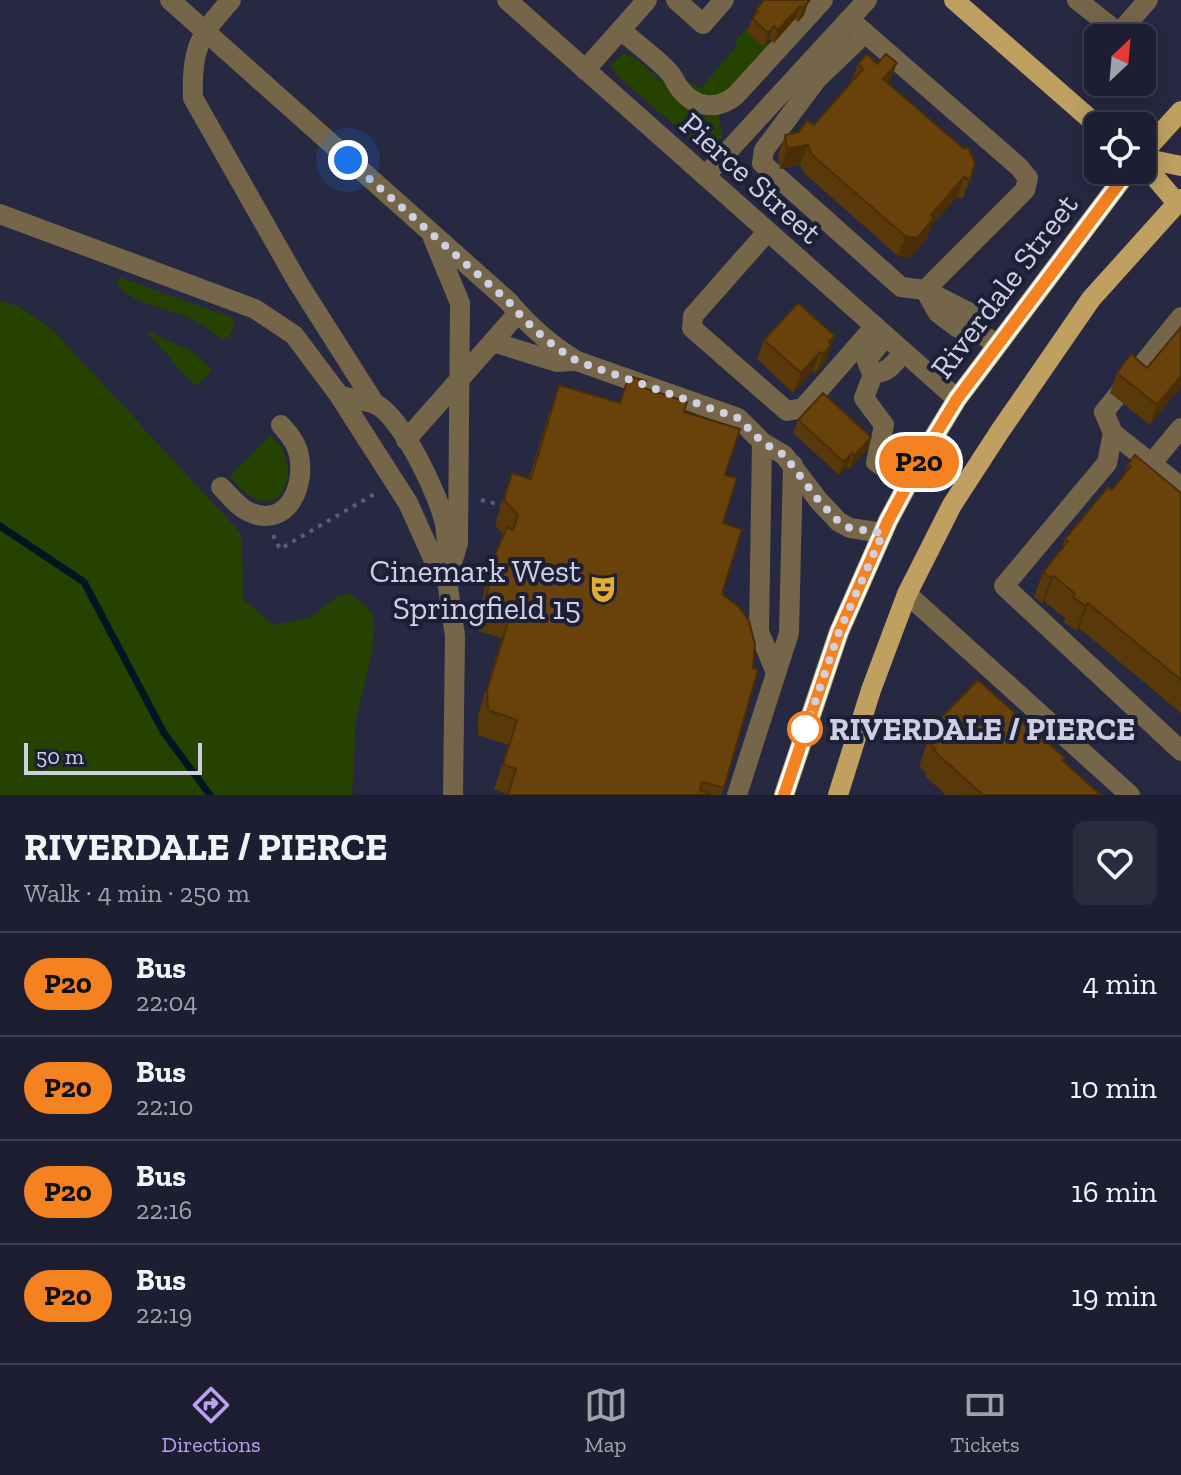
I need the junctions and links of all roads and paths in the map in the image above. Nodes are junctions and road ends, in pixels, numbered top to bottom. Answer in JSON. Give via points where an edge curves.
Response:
{"nodes":[{"id":1,"x":170,"y":0,"type":"edge"},
{"id":2,"x":231,"y":0,"type":"edge"},
{"id":3,"x":507,"y":0,"type":"edge"},
{"id":4,"x":647,"y":0,"type":"edge"},
{"id":5,"x":676,"y":0,"type":"edge"},
{"id":6,"x":724,"y":0,"type":"edge"},
{"id":7,"x":823,"y":0,"type":"edge"},
{"id":8,"x":867,"y":0,"type":"edge"},
{"id":9,"x":1077,"y":0,"type":"edge"},
{"id":10,"x":1148,"y":0,"type":"edge"},
{"id":11,"x":957,"y":1,"type":"edge"},
{"id":12,"x":857,"y":26,"type":"junction"},
{"id":13,"x":621,"y":30,"type":"junction"},
{"id":14,"x":203,"y":31,"type":"junction"},
{"id":15,"x":585,"y":70,"type":"junction"},
{"id":16,"x":1181,"y":111,"type":"edge"},
{"id":17,"x":1084,"y":114,"type":"edge"},
{"id":18,"x":787,"y":119,"type":"junction"},
{"id":19,"x":1156,"y":141,"type":"edge"},
{"id":20,"x":1156,"y":161,"type":"edge"},
{"id":21,"x":1181,"y":166,"type":"edge"},
{"id":22,"x":1156,"y":175,"type":"edge"},
{"id":23,"x":705,"y":176,"type":"junction"},
{"id":24,"x":1118,"y":184,"type":"edge"},
{"id":25,"x":796,"y":195,"type":"junction"},
{"id":26,"x":1180,"y":203,"type":"edge"},
{"id":27,"x":0,"y":214,"type":"edge"},
{"id":28,"x":430,"y":232,"type":"junction"},
{"id":29,"x":767,"y":232,"type":"junction"},
{"id":30,"x":925,"y":290,"type":"junction"},
{"id":31,"x":518,"y":313,"type":"junction"},
{"id":32,"x":1181,"y":317,"type":"edge"},
{"id":33,"x":880,"y":331,"type":"junction"},
{"id":34,"x":493,"y":342,"type":"junction"},
{"id":35,"x":997,"y":344,"type":"junction"},
{"id":36,"x":903,"y":352,"type":"junction"},
{"id":37,"x":577,"y":361,"type":"junction"},
{"id":38,"x":874,"y":372,"type":"junction"},
{"id":39,"x":460,"y":380,"type":"junction"},
{"id":40,"x":339,"y":395,"type":"junction"},
{"id":41,"x":957,"y":399,"type":"junction"},
{"id":42,"x":375,"y":404,"type":"junction"},
{"id":43,"x":281,"y":425,"type":"dead end"},
{"id":44,"x":1181,"y":428,"type":"edge"},
{"id":45,"x":1113,"y":433,"type":"junction"},
{"id":46,"x":406,"y":440,"type":"junction"},
{"id":47,"x":762,"y":442,"type":"junction"},
{"id":48,"x":1151,"y":464,"type":"junction"},
{"id":49,"x":793,"y":465,"type":"junction"},
{"id":50,"x":908,"y":483,"type":"junction"},
{"id":51,"x":221,"y":487,"type":"dead end"},
{"id":52,"x":1181,"y":487,"type":"edge"},
{"id":53,"x":376,"y":493,"type":"dead end"},
{"id":54,"x":473,"y":497,"type":"dead end"},
{"id":55,"x":501,"y":505,"type":"dead end"},
{"id":56,"x":271,"y":533,"type":"dead end"},
{"id":57,"x":883,"y":533,"type":"junction"},
{"id":58,"x":447,"y":580,"type":"junction"},
{"id":59,"x":907,"y":594,"type":"junction"},
{"id":60,"x":775,"y":670,"type":"junction"},
{"id":61,"x":1181,"y":751,"type":"edge"},
{"id":62,"x":454,"y":790,"type":"edge"},
{"id":63,"x":737,"y":795,"type":"edge"},
{"id":64,"x":784,"y":795,"type":"edge"},
{"id":65,"x":838,"y":795,"type":"edge"},
{"id":66,"x":1130,"y":795,"type":"edge"}],
"edges":[{"from":1,"to":14,"type":"street"},
{"from":2,"to":14,"type":"street"},
{"from":3,"to":15,"type":"street","name":"Pierce Street"},
{"from":4,"to":13,"type":"street"},
{"from":5,"to":6,"type":"street","via":[[703,24]]},
{"from":7,"to":13,"type":"street","via":[[736,95],[712,106],[697,104],[678,88],[671,73]]},
{"from":8,"to":12,"type":"street"},
{"from":9,"to":10,"type":"street","via":[[1119,33]]},
{"from":11,"to":17,"type":"main road"},
{"from":12,"to":18,"type":"street"},
{"from":12,"to":23,"type":"street"},
{"from":12,"to":30,"type":"street","via":[[1028,178],[1025,190]]},
{"from":13,"to":15,"type":"street"},
{"from":14,"to":28,"type":"street"},
{"from":14,"to":42,"type":"street","via":[[192,70],[193,98],[297,281]]},
{"from":15,"to":23,"type":"street","name":"Pierce Street"},
{"from":16,"to":19,"type":"main road"},
{"from":18,"to":25,"type":"street"},
{"from":18,"to":25,"type":"street","via":[[764,150],[762,163]]},
{"from":20,"to":21,"type":"main road"},
{"from":22,"to":26,"type":"main road"},
{"from":23,"to":29,"type":"street","name":"Pierce Street"},
{"from":24,"to":35,"type":"main road","name":"Riverdale Street"},
{"from":25,"to":30,"type":"street","via":[[901,287]]},
{"from":26,"to":59,"type":"main road","via":[[1091,299],[952,505]]},
{"from":27,"to":40,"type":"street","via":[[265,314],[294,335]]},
{"from":28,"to":31,"type":"street"},
{"from":28,"to":39,"type":"street","via":[[460,303]]},
{"from":29,"to":33,"type":"street","name":"Pierce Street"},
{"from":29,"to":33,"type":"street","via":[[693,316],[692,328],[721,355],[787,411],[803,408]]},
{"from":30,"to":35,"type":"street","via":[[972,314],[975,330]]},
{"from":31,"to":34,"type":"street"},
{"from":31,"to":37,"type":"street"},
{"from":32,"to":45,"type":"street","via":[[1104,412]]},
{"from":33,"to":36,"type":"street","name":"Pierce Street"},
{"from":33,"to":38,"type":"street","via":[[867,361]]},
{"from":34,"to":37,"type":"street","via":[[557,362]]},
{"from":34,"to":39,"type":"street"},
{"from":35,"to":41,"type":"main road","name":"Riverdale Street"},
{"from":36,"to":38,"type":"street","via":[[884,373]]},
{"from":36,"to":41,"type":"street","name":"Pierce Street"},
{"from":37,"to":47,"type":"street","via":[[738,418]]},
{"from":38,"to":50,"type":"street","via":[[864,398],[884,425],[876,462]]},
{"from":39,"to":46,"type":"street"},
{"from":39,"to":58,"type":"street","via":[[458,543]]},
{"from":40,"to":42,"type":"street"},
{"from":40,"to":58,"type":"street","via":[[408,503]]},
{"from":41,"to":50,"type":"main road","name":"Riverdale Street"},
{"from":42,"to":46,"type":"street"},
{"from":43,"to":51,"type":"street","via":[[301,464],[300,484],[287,508],[275,516],[258,515],[243,509]]},
{"from":44,"to":48,"type":"street"},
{"from":45,"to":48,"type":"street"},
{"from":45,"to":61,"type":"street","via":[[1107,463],[1004,586]]},
{"from":46,"to":58,"type":"street","via":[[437,496],[445,526]]},
{"from":47,"to":49,"type":"street"},
{"from":47,"to":60,"type":"street","via":[[759,632]]},
{"from":48,"to":52,"type":"street"},
{"from":49,"to":57,"type":"street","via":[[839,522]]},
{"from":49,"to":60,"type":"street","via":[[790,624]]},
{"from":50,"to":57,"type":"main road","name":"Riverdale Street"},
{"from":53,"to":56,"type":"path","via":[[280,549]]},
{"from":54,"to":55,"type":"path"},
{"from":57,"to":64,"type":"main road","name":"Riverdale Street","via":[[839,632]]},
{"from":58,"to":62,"type":"street","via":[[455,636]]},
{"from":59,"to":65,"type":"main road"},
{"from":59,"to":66,"type":"street"},
{"from":60,"to":63,"type":"street"}]}
